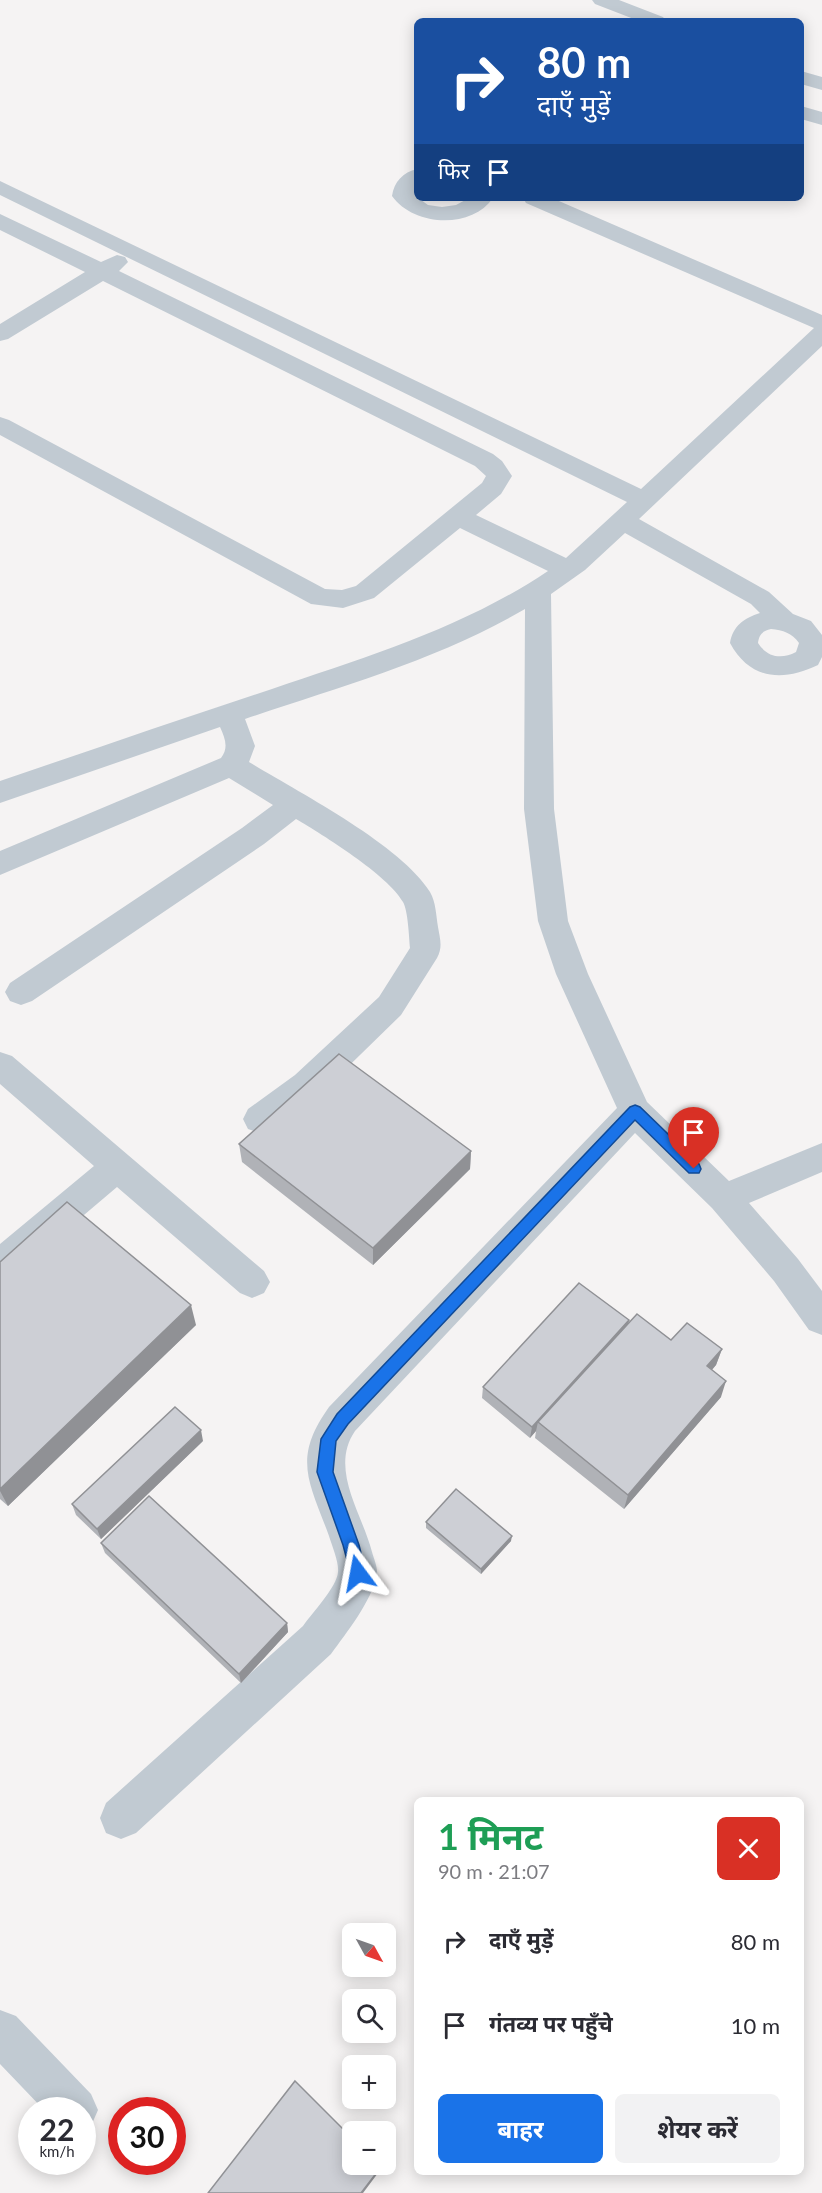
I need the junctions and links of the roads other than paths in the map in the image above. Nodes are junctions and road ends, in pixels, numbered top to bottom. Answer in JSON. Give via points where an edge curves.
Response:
{"nodes":[{"id":1,"x":602,"y":0,"type":"edge"},
{"id":2,"x":648,"y":18,"type":"edge"},
{"id":3,"x":804,"y":78,"type":"edge"},
{"id":4,"x":822,"y":84,"type":"edge"},
{"id":5,"x":804,"y":113,"type":"edge"},
{"id":6,"x":822,"y":118,"type":"edge"},
{"id":7,"x":414,"y":178,"type":"edge"},
{"id":8,"x":0,"y":187,"type":"edge"},
{"id":9,"x":479,"y":201,"type":"edge"},
{"id":10,"x":541,"y":201,"type":"edge"},
{"id":11,"x":0,"y":221,"type":"edge"},
{"id":12,"x":134,"y":252,"type":"junction"},
{"id":13,"x":102,"y":272,"type":"junction"},
{"id":14,"x":822,"y":323,"type":"edge"},
{"id":15,"x":822,"y":333,"type":"edge"},
{"id":16,"x":0,"y":334,"type":"edge"},
{"id":17,"x":795,"y":357,"type":"junction"},
{"id":18,"x":822,"y":370,"type":"edge"},
{"id":19,"x":0,"y":426,"type":"edge"},
{"id":20,"x":644,"y":500,"type":"junction"},
{"id":21,"x":457,"y":516,"type":"junction"},
{"id":22,"x":622,"y":520,"type":"junction"},
{"id":23,"x":568,"y":570,"type":"junction"},
{"id":24,"x":538,"y":591,"type":"junction"},
{"id":25,"x":783,"y":620,"type":"dead end"},
{"id":26,"x":228,"y":714,"type":"junction"},
{"id":27,"x":231,"y":765,"type":"junction"},
{"id":28,"x":0,"y":792,"type":"edge"},
{"id":29,"x":293,"y":805,"type":"junction"},
{"id":30,"x":0,"y":864,"type":"edge"},
{"id":31,"x":21,"y":992,"type":"dead end"},
{"id":32,"x":0,"y":1065,"type":"edge"},
{"id":33,"x":635,"y":1111,"type":"junction"},
{"id":34,"x":260,"y":1119,"type":"dead end"},
{"id":35,"x":822,"y":1157,"type":"edge"},
{"id":36,"x":118,"y":1166,"type":"junction"},
{"id":37,"x":724,"y":1198,"type":"junction"},
{"id":38,"x":0,"y":1265,"type":"edge"},
{"id":39,"x":252,"y":1282,"type":"dead end"},
{"id":40,"x":822,"y":1319,"type":"edge"},
{"id":41,"x":121,"y":1818,"type":"dead end"},
{"id":42,"x":0,"y":2032,"type":"edge"},
{"id":43,"x":63,"y":2097,"type":"edge"}],
"edges":[{"from":1,"to":2,"type":"street"},
{"from":3,"to":4,"type":"street"},
{"from":5,"to":6,"type":"street"},
{"from":7,"to":9,"type":"street","via":[[404,186],[403,196],[422,211],[458,213]]},
{"from":8,"to":12,"type":"street"},
{"from":10,"to":14,"type":"street"},
{"from":11,"to":13,"type":"street"},
{"from":12,"to":13,"type":"street"},
{"from":12,"to":20,"type":"street"},
{"from":13,"to":16,"type":"street"},
{"from":13,"to":21,"type":"street","via":[[484,460],[499,476],[492,488]]},
{"from":15,"to":17,"type":"street"},
{"from":17,"to":18,"type":"street"},
{"from":17,"to":20,"type":"street"},
{"from":19,"to":21,"type":"street","via":[[320,598],[343,599],[364,592]]},
{"from":20,"to":22,"type":"street"},
{"from":21,"to":23,"type":"street"},
{"from":22,"to":23,"type":"street"},
{"from":22,"to":25,"type":"street","via":[[760,598]]},
{"from":23,"to":24,"type":"street"},
{"from":24,"to":26,"type":"street","via":[[468,628],[396,657]]},
{"from":24,"to":33,"type":"street","via":[[539,809],[553,921],[572,974]]},
{"from":26,"to":27,"type":"street","via":[[242,747]]},
{"from":26,"to":28,"type":"street"},
{"from":27,"to":29,"type":"street"},
{"from":27,"to":30,"type":"street"},
{"from":29,"to":31,"type":"street"},
{"from":29,"to":34,"type":"street","via":[[344,834],[391,869],[418,898],[426,949],[390,1006],[307,1085]]},
{"from":32,"to":36,"type":"street"},
{"from":33,"to":37,"type":"street"},
{"from":33,"to":41,"type":"street","via":[[342,1419],[328,1439],[325,1472],[358,1573],[342,1605],[317,1640]]},
{"from":35,"to":37,"type":"street"},
{"from":36,"to":38,"type":"street"},
{"from":36,"to":39,"type":"street"},
{"from":37,"to":40,"type":"street"},
{"from":42,"to":43,"type":"street"}]}
